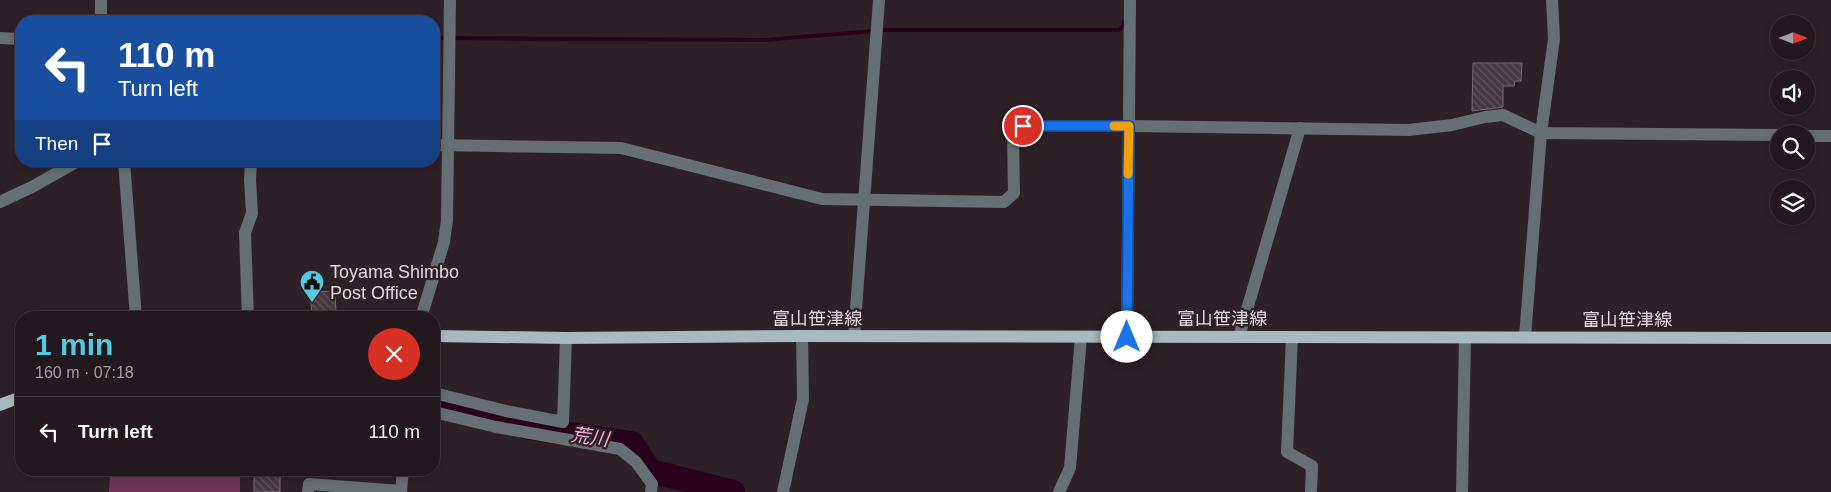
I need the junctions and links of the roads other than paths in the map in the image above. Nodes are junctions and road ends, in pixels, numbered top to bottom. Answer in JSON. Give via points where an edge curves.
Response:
{"nodes":[{"id":1,"x":101,"y":0,"type":"edge"},
{"id":2,"x":450,"y":0,"type":"edge"},
{"id":3,"x":879,"y":0,"type":"edge"},
{"id":4,"x":1130,"y":0,"type":"edge"},
{"id":5,"x":1552,"y":0,"type":"edge"},
{"id":6,"x":101,"y":15,"type":"edge"},
{"id":7,"x":0,"y":38,"type":"edge"},
{"id":8,"x":15,"y":39,"type":"edge"},
{"id":9,"x":1129,"y":126,"type":"junction"},
{"id":10,"x":1300,"y":128,"type":"junction"},
{"id":11,"x":1541,"y":132,"type":"junction"},
{"id":12,"x":1770,"y":135,"type":"edge"},
{"id":13,"x":1815,"y":136,"type":"edge"},
{"id":14,"x":1831,"y":136,"type":"edge"},
{"id":15,"x":440,"y":145,"type":"edge"},
{"id":16,"x":448,"y":145,"type":"junction"},
{"id":17,"x":67,"y":167,"type":"edge"},
{"id":18,"x":124,"y":167,"type":"edge"},
{"id":19,"x":251,"y":167,"type":"edge"},
{"id":20,"x":863,"y":200,"type":"junction"},
{"id":21,"x":0,"y":202,"type":"edge"},
{"id":22,"x":135,"y":311,"type":"edge"},
{"id":23,"x":248,"y":311,"type":"edge"},
{"id":24,"x":423,"y":311,"type":"edge"},
{"id":25,"x":440,"y":336,"type":"edge"},
{"id":26,"x":802,"y":336,"type":"junction"},
{"id":27,"x":854,"y":336,"type":"junction"},
{"id":28,"x":1081,"y":337,"type":"junction"},
{"id":29,"x":1127,"y":337,"type":"junction"},
{"id":30,"x":1239,"y":337,"type":"junction"},
{"id":31,"x":1292,"y":337,"type":"junction"},
{"id":32,"x":1524,"y":337,"type":"junction"},
{"id":33,"x":566,"y":338,"type":"junction"},
{"id":34,"x":1465,"y":338,"type":"junction"},
{"id":35,"x":1831,"y":338,"type":"edge"},
{"id":36,"x":440,"y":394,"type":"edge"},
{"id":37,"x":15,"y":399,"type":"edge"},
{"id":38,"x":0,"y":405,"type":"edge"},
{"id":39,"x":440,"y":413,"type":"edge"},
{"id":40,"x":402,"y":476,"type":"edge"},
{"id":41,"x":401,"y":491,"type":"edge"},
{"id":42,"x":308,"y":492,"type":"edge"},
{"id":43,"x":651,"y":492,"type":"edge"},
{"id":44,"x":783,"y":492,"type":"edge"},
{"id":45,"x":1059,"y":492,"type":"edge"},
{"id":46,"x":1311,"y":492,"type":"edge"},
{"id":47,"x":1462,"y":492,"type":"edge"}],
"edges":[{"from":1,"to":6,"type":"street"},
{"from":2,"to":16,"type":"street"},
{"from":3,"to":20,"type":"street"},
{"from":4,"to":9,"type":"street"},
{"from":5,"to":11,"type":"street","via":[[1554,39]]},
{"from":7,"to":8,"type":"street"},
{"from":9,"to":10,"type":"street"},
{"from":9,"to":20,"type":"street","via":[[1023,126],[1013,134],[1014,193],[1004,202]]},
{"from":9,"to":29,"type":"street"},
{"from":10,"to":11,"type":"street","via":[[1410,130],[1503,115]]},
{"from":10,"to":30,"type":"street"},
{"from":11,"to":12,"type":"street"},
{"from":11,"to":32,"type":"street"},
{"from":13,"to":14,"type":"street"},
{"from":15,"to":16,"type":"street"},
{"from":16,"to":20,"type":"street","via":[[621,148],[822,199]]},
{"from":16,"to":24,"type":"street","via":[[444,242]]},
{"from":17,"to":21,"type":"street"},
{"from":18,"to":22,"type":"street"},
{"from":19,"to":23,"type":"street","via":[[252,214],[245,233]]},
{"from":20,"to":27,"type":"street"},
{"from":25,"to":33,"type":"main road","name":"富山笹津線"},
{"from":26,"to":27,"type":"main road","name":"富山笹津線"},
{"from":26,"to":33,"type":"main road","name":"富山笹津線"},
{"from":26,"to":44,"type":"street","via":[[803,399]]},
{"from":27,"to":28,"type":"main road","name":"富山笹津線"},
{"from":28,"to":29,"type":"main road","name":"富山笹津線"},
{"from":28,"to":45,"type":"street","via":[[1070,468]]},
{"from":29,"to":30,"type":"main road","name":"富山笹津線"},
{"from":30,"to":31,"type":"main road","name":"富山笹津線"},
{"from":31,"to":34,"type":"main road","name":"富山笹津線"},
{"from":31,"to":46,"type":"street","via":[[1287,452],[1312,466]]},
{"from":32,"to":34,"type":"main road","name":"富山笹津線"},
{"from":32,"to":35,"type":"main road","name":"富山笹津線"},
{"from":33,"to":36,"type":"street","via":[[563,422]]},
{"from":34,"to":47,"type":"street"},
{"from":37,"to":38,"type":"main road"},
{"from":39,"to":43,"type":"street","via":[[620,450],[636,462],[652,484]]},
{"from":40,"to":41,"type":"street"},
{"from":41,"to":42,"type":"street","via":[[308,484]]}]}
